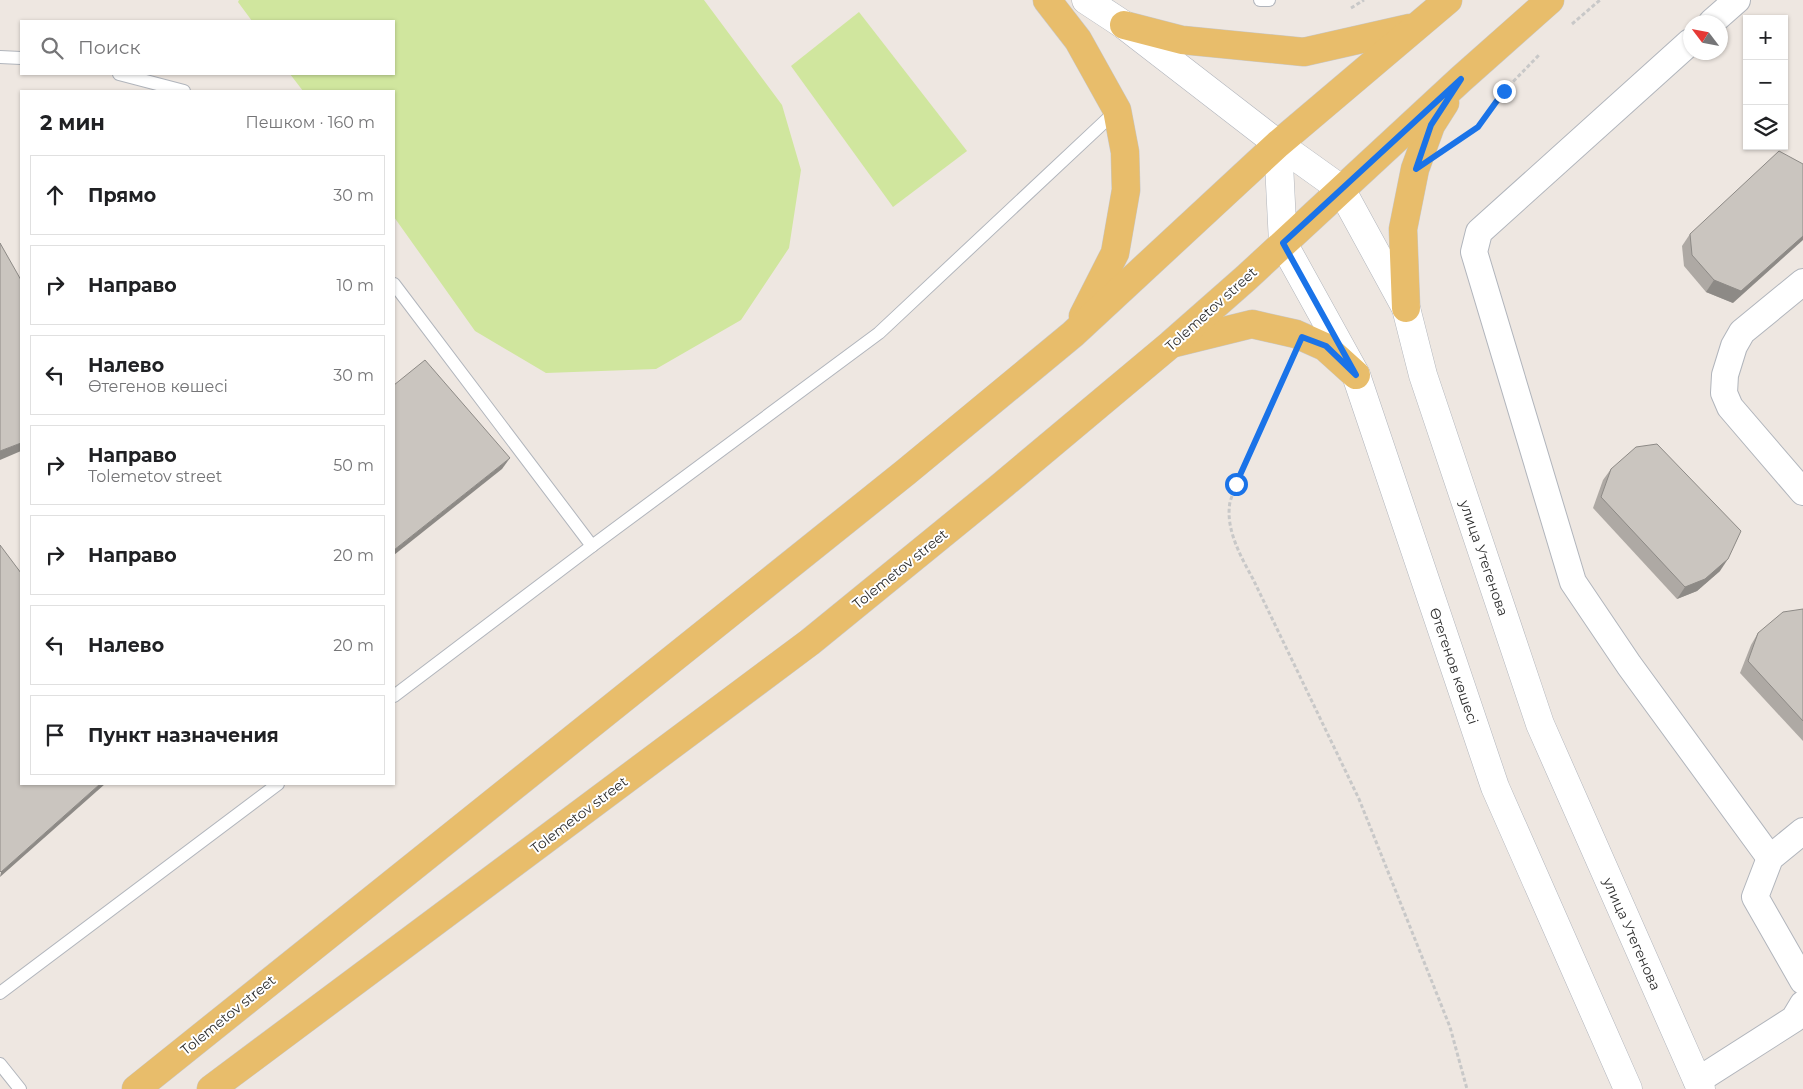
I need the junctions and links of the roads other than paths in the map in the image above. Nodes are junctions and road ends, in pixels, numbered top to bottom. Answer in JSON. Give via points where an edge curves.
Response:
{"nodes":[{"id":1,"x":1047,"y":0,"type":"edge"},
{"id":2,"x":1086,"y":0,"type":"edge"},
{"id":3,"x":1260,"y":0,"type":"edge"},
{"id":4,"x":1270,"y":0,"type":"edge"},
{"id":5,"x":1448,"y":0,"type":"edge"},
{"id":6,"x":1550,"y":0,"type":"edge"},
{"id":7,"x":1737,"y":0,"type":"edge"},
{"id":8,"x":1720,"y":15,"type":"edge"},
{"id":9,"x":1124,"y":25,"type":"junction"},
{"id":10,"x":1415,"y":27,"type":"junction"},
{"id":11,"x":1683,"y":48,"type":"edge"},
{"id":12,"x":0,"y":57,"type":"edge"},
{"id":13,"x":20,"y":58,"type":"edge"},
{"id":14,"x":123,"y":75,"type":"edge"},
{"id":15,"x":1461,"y":79,"type":"junction"},
{"id":16,"x":180,"y":90,"type":"edge"},
{"id":17,"x":1117,"y":110,"type":"junction"},
{"id":18,"x":1278,"y":144,"type":"junction"},
{"id":19,"x":1341,"y":189,"type":"junction"},
{"id":20,"x":1283,"y":243,"type":"junction"},
{"id":21,"x":1803,"y":282,"type":"edge"},
{"id":22,"x":395,"y":285,"type":"edge"},
{"id":23,"x":1406,"y":308,"type":"junction"},
{"id":24,"x":1073,"y":334,"type":"junction"},
{"id":25,"x":1171,"y":344,"type":"junction"},
{"id":26,"x":1356,"y":375,"type":"junction"},
{"id":27,"x":1803,"y":492,"type":"edge"},
{"id":28,"x":592,"y":546,"type":"junction"},
{"id":29,"x":395,"y":695,"type":"edge"},
{"id":30,"x":277,"y":785,"type":"edge"},
{"id":31,"x":1803,"y":831,"type":"edge"},
{"id":32,"x":1770,"y":858,"type":"junction"},
{"id":33,"x":1803,"y":981,"type":"edge"},
{"id":34,"x":0,"y":993,"type":"edge"},
{"id":35,"x":1803,"y":1004,"type":"edge"},
{"id":36,"x":0,"y":1064,"type":"edge"},
{"id":37,"x":1699,"y":1085,"type":"edge"},
{"id":38,"x":20,"y":1089,"type":"edge"},
{"id":39,"x":136,"y":1089,"type":"edge"},
{"id":40,"x":211,"y":1089,"type":"edge"},
{"id":41,"x":1628,"y":1089,"type":"edge"}],
"edges":[{"from":1,"to":17,"type":"main road","via":[[1078,40]]},
{"from":2,"to":9,"type":"main road","name":"улица Утегенова"},
{"from":3,"to":4,"type":"lane"},
{"from":5,"to":10,"type":"main road","name":"Tolemetov street"},
{"from":6,"to":15,"type":"main road","name":"Tolemetov street"},
{"from":7,"to":8,"type":"street"},
{"from":9,"to":10,"type":"main road","via":[[1182,40],[1304,52]]},
{"from":9,"to":18,"type":"main road","name":"улица Утегенова"},
{"from":10,"to":18,"type":"main road","name":"Tolemetov street"},
{"from":11,"to":32,"type":"street","via":[[1479,232],[1474,252],[1573,582],[1629,665]]},
{"from":12,"to":13,"type":"lane"},
{"from":14,"to":16,"type":"lane"},
{"from":15,"to":19,"type":"main road","name":"Tolemetov street"},
{"from":15,"to":23,"type":"main road","via":[[1431,125],[1416,169],[1402,230]]},
{"from":17,"to":24,"type":"main road","via":[[1125,152],[1126,190],[1115,253]]},
{"from":17,"to":28,"type":"lane","via":[[879,333]]},
{"from":18,"to":19,"type":"main road","name":"улица Утегенова"},
{"from":18,"to":20,"type":"main road"},
{"from":18,"to":24,"type":"main road","name":"Tolemetov street"},
{"from":19,"to":20,"type":"main road","name":"Tolemetov street"},
{"from":19,"to":23,"type":"main road","name":"улица Утегенова"},
{"from":20,"to":25,"type":"main road","name":"Tolemetov street"},
{"from":20,"to":26,"type":"main road","name":"Өтегенов көшесі"},
{"from":21,"to":27,"type":"street","via":[[1742,332],[1725,375],[1724,393],[1730,407]]},
{"from":22,"to":28,"type":"lane"},
{"from":23,"to":37,"type":"main road","name":"улица Утегенова","via":[[1423,375],[1540,724]]},
{"from":24,"to":39,"type":"main road","name":"Tolemetov street","via":[[883,491]]},
{"from":25,"to":26,"type":"main road","via":[[1252,324],[1326,346]]},
{"from":25,"to":40,"type":"main road","name":"Tolemetov street","via":[[810,642]]},
{"from":26,"to":41,"type":"main road","name":"Өтегенов көшесі","via":[[1495,787]]},
{"from":28,"to":29,"type":"lane"},
{"from":30,"to":34,"type":"lane"},
{"from":31,"to":32,"type":"street"},
{"from":32,"to":33,"type":"street","via":[[1755,897]]},
{"from":35,"to":37,"type":"street","via":[[1794,1020]]},
{"from":36,"to":38,"type":"lane"}]}
